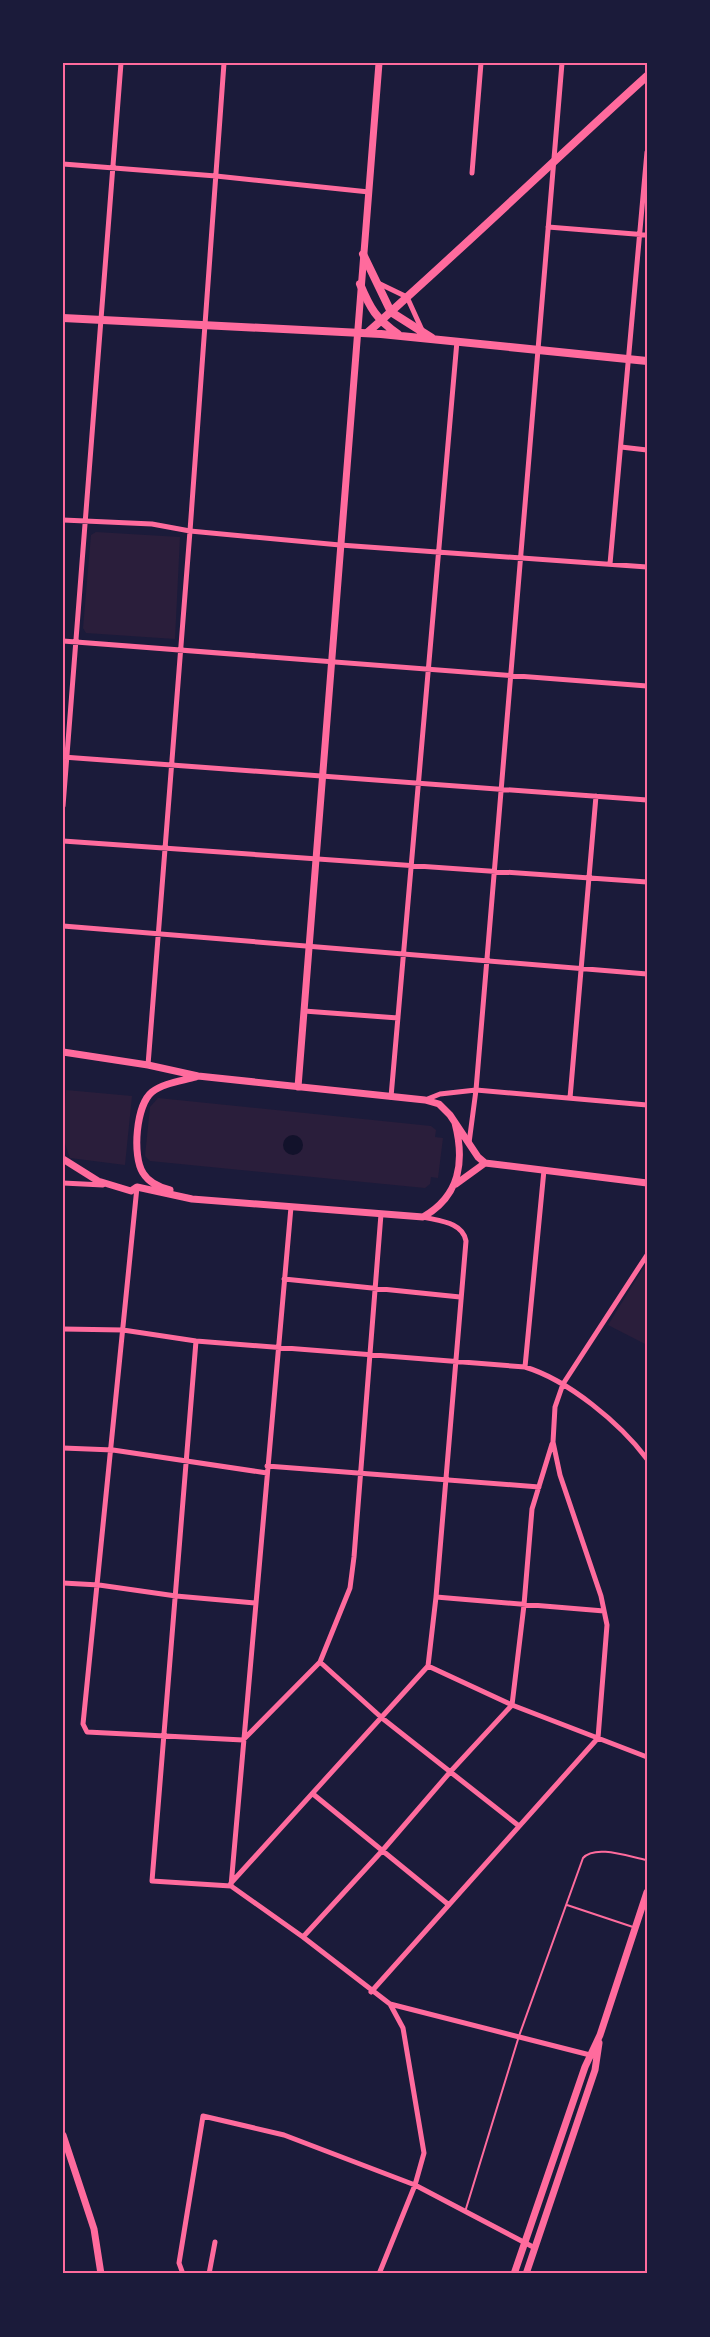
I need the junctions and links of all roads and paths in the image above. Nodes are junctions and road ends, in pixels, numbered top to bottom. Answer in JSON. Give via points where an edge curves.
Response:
{"nodes":[{"id":1,"x":121,"y":63,"type":"edge"},
{"id":2,"x":224,"y":63,"type":"edge"},
{"id":3,"x":379,"y":63,"type":"edge"},
{"id":4,"x":481,"y":63,"type":"edge"},
{"id":5,"x":562,"y":63,"type":"edge"},
{"id":6,"x":647,"y":76,"type":"edge"},
{"id":7,"x":647,"y":152,"type":"edge"},
{"id":8,"x":554,"y":159,"type":"junction"},
{"id":9,"x":63,"y":164,"type":"edge"},
{"id":10,"x":112,"y":168,"type":"junction"},
{"id":11,"x":472,"y":173,"type":"dead end"},
{"id":12,"x":216,"y":176,"type":"junction"},
{"id":13,"x":369,"y":192,"type":"junction"},
{"id":14,"x":548,"y":227,"type":"junction"},
{"id":15,"x":640,"y":234,"type":"junction"},
{"id":16,"x":647,"y":235,"type":"edge"},
{"id":17,"x":363,"y":254,"type":"junction"},
{"id":18,"x":377,"y":282,"type":"junction"},
{"id":19,"x":360,"y":284,"type":"junction"},
{"id":20,"x":407,"y":297,"type":"junction"},
{"id":21,"x":391,"y":312,"type":"junction"},
{"id":22,"x":63,"y":318,"type":"edge"},
{"id":23,"x":101,"y":320,"type":"junction"},
{"id":24,"x":380,"y":322,"type":"junction"},
{"id":25,"x":206,"y":324,"type":"junction"},
{"id":26,"x":423,"y":332,"type":"junction"},
{"id":27,"x":356,"y":333,"type":"junction"},
{"id":28,"x":368,"y":333,"type":"junction"},
{"id":29,"x":401,"y":336,"type":"junction"},
{"id":30,"x":434,"y":339,"type":"junction"},
{"id":31,"x":457,"y":341,"type":"junction"},
{"id":32,"x":538,"y":350,"type":"junction"},
{"id":33,"x":628,"y":360,"type":"junction"},
{"id":34,"x":647,"y":362,"type":"edge"},
{"id":35,"x":621,"y":447,"type":"junction"},
{"id":36,"x":647,"y":450,"type":"edge"},
{"id":37,"x":63,"y":520,"type":"edge"},
{"id":38,"x":85,"y":521,"type":"junction"},
{"id":39,"x":190,"y":531,"type":"junction"},
{"id":40,"x":340,"y":545,"type":"junction"},
{"id":41,"x":438,"y":552,"type":"junction"},
{"id":42,"x":521,"y":557,"type":"junction"},
{"id":43,"x":610,"y":564,"type":"junction"},
{"id":44,"x":647,"y":567,"type":"edge"},
{"id":45,"x":63,"y":641,"type":"edge"},
{"id":46,"x":76,"y":642,"type":"junction"},
{"id":47,"x":180,"y":650,"type":"junction"},
{"id":48,"x":331,"y":661,"type":"junction"},
{"id":49,"x":428,"y":669,"type":"junction"},
{"id":50,"x":511,"y":675,"type":"junction"},
{"id":51,"x":647,"y":686,"type":"edge"},
{"id":52,"x":65,"y":757,"type":"edge"},
{"id":53,"x":171,"y":765,"type":"junction"},
{"id":54,"x":322,"y":776,"type":"junction"},
{"id":55,"x":418,"y":783,"type":"junction"},
{"id":56,"x":501,"y":789,"type":"junction"},
{"id":57,"x":596,"y":796,"type":"junction"},
{"id":58,"x":647,"y":800,"type":"edge"},
{"id":59,"x":63,"y":806,"type":"edge"},
{"id":60,"x":63,"y":841,"type":"edge"},
{"id":61,"x":165,"y":848,"type":"junction"},
{"id":62,"x":315,"y":859,"type":"junction"},
{"id":63,"x":411,"y":865,"type":"junction"},
{"id":64,"x":495,"y":871,"type":"junction"},
{"id":65,"x":589,"y":878,"type":"junction"},
{"id":66,"x":647,"y":882,"type":"edge"},
{"id":67,"x":63,"y":926,"type":"edge"},
{"id":68,"x":158,"y":934,"type":"junction"},
{"id":69,"x":309,"y":946,"type":"junction"},
{"id":70,"x":404,"y":954,"type":"junction"},
{"id":71,"x":487,"y":961,"type":"junction"},
{"id":72,"x":581,"y":969,"type":"junction"},
{"id":73,"x":647,"y":974,"type":"edge"},
{"id":74,"x":304,"y":1011,"type":"junction"},
{"id":75,"x":398,"y":1018,"type":"junction"},
{"id":76,"x":63,"y":1052,"type":"edge"},
{"id":77,"x":148,"y":1065,"type":"junction"},
{"id":78,"x":198,"y":1076,"type":"junction"},
{"id":79,"x":298,"y":1087,"type":"junction"},
{"id":80,"x":476,"y":1090,"type":"junction"},
{"id":81,"x":391,"y":1096,"type":"junction"},
{"id":82,"x":570,"y":1098,"type":"junction"},
{"id":83,"x":425,"y":1100,"type":"junction"},
{"id":84,"x":647,"y":1105,"type":"edge"},
{"id":85,"x":455,"y":1123,"type":"junction"},
{"id":86,"x":469,"y":1144,"type":"junction"},
{"id":87,"x":63,"y":1159,"type":"edge"},
{"id":88,"x":485,"y":1163,"type":"junction"},
{"id":89,"x":544,"y":1170,"type":"junction"},
{"id":90,"x":63,"y":1183,"type":"edge"},
{"id":91,"x":647,"y":1183,"type":"edge"},
{"id":92,"x":456,"y":1184,"type":"junction"},
{"id":93,"x":110,"y":1185,"type":"junction"},
{"id":94,"x":137,"y":1187,"type":"junction"},
{"id":95,"x":192,"y":1199,"type":"junction"},
{"id":96,"x":291,"y":1207,"type":"junction"},
{"id":97,"x":381,"y":1214,"type":"junction"},
{"id":98,"x":423,"y":1217,"type":"junction"},
{"id":99,"x":647,"y":1255,"type":"edge"},
{"id":100,"x":284,"y":1279,"type":"junction"},
{"id":101,"x":375,"y":1287,"type":"junction"},
{"id":102,"x":460,"y":1297,"type":"junction"},
{"id":103,"x":63,"y":1329,"type":"edge"},
{"id":104,"x":123,"y":1330,"type":"junction"},
{"id":105,"x":196,"y":1341,"type":"junction"},
{"id":106,"x":278,"y":1348,"type":"junction"},
{"id":107,"x":370,"y":1355,"type":"junction"},
{"id":108,"x":454,"y":1361,"type":"junction"},
{"id":109,"x":525,"y":1367,"type":"junction"},
{"id":110,"x":563,"y":1384,"type":"junction"},
{"id":111,"x":553,"y":1442,"type":"junction"},
{"id":112,"x":63,"y":1448,"type":"edge"},
{"id":113,"x":112,"y":1450,"type":"junction"},
{"id":114,"x":647,"y":1459,"type":"edge"},
{"id":115,"x":186,"y":1462,"type":"junction"},
{"id":116,"x":267,"y":1466,"type":"junction"},
{"id":117,"x":267,"y":1473,"type":"junction"},
{"id":118,"x":361,"y":1473,"type":"junction"},
{"id":119,"x":445,"y":1480,"type":"junction"},
{"id":120,"x":539,"y":1487,"type":"junction"},
{"id":121,"x":63,"y":1583,"type":"edge"},
{"id":122,"x":99,"y":1585,"type":"junction"},
{"id":123,"x":176,"y":1596,"type":"junction"},
{"id":124,"x":436,"y":1597,"type":"junction"},
{"id":125,"x":255,"y":1603,"type":"junction"},
{"id":126,"x":524,"y":1605,"type":"junction"},
{"id":127,"x":604,"y":1611,"type":"junction"},
{"id":128,"x":320,"y":1662,"type":"junction"},
{"id":129,"x":428,"y":1666,"type":"junction"},
{"id":130,"x":512,"y":1705,"type":"junction"},
{"id":131,"x":382,"y":1718,"type":"junction"},
{"id":132,"x":164,"y":1736,"type":"junction"},
{"id":133,"x":598,"y":1738,"type":"junction"},
{"id":134,"x":243,"y":1740,"type":"junction"},
{"id":135,"x":647,"y":1757,"type":"edge"},
{"id":136,"x":450,"y":1771,"type":"junction"},
{"id":137,"x":313,"y":1794,"type":"junction"},
{"id":138,"x":519,"y":1826,"type":"junction"},
{"id":139,"x":382,"y":1851,"type":"junction"},
{"id":140,"x":647,"y":1860,"type":"edge"},
{"id":141,"x":231,"y":1884,"type":"junction"},
{"id":142,"x":647,"y":1892,"type":"edge"},
{"id":143,"x":449,"y":1905,"type":"junction"},
{"id":144,"x":566,"y":1905,"type":"junction"},
{"id":145,"x":635,"y":1928,"type":"junction"},
{"id":146,"x":303,"y":1936,"type":"junction"},
{"id":147,"x":371,"y":1992,"type":"junction"},
{"id":148,"x":390,"y":2004,"type":"junction"},
{"id":149,"x":519,"y":2036,"type":"junction"},
{"id":150,"x":594,"y":2056,"type":"junction"},
{"id":151,"x":63,"y":2135,"type":"edge"},
{"id":152,"x":415,"y":2185,"type":"junction"},
{"id":153,"x":465,"y":2212,"type":"junction"},
{"id":154,"x":215,"y":2242,"type":"dead end"},
{"id":155,"x":525,"y":2243,"type":"junction"},
{"id":156,"x":535,"y":2248,"type":"junction"},
{"id":157,"x":100,"y":2274,"type":"edge"},
{"id":158,"x":183,"y":2274,"type":"edge"},
{"id":159,"x":209,"y":2274,"type":"edge"},
{"id":160,"x":379,"y":2274,"type":"edge"},
{"id":161,"x":514,"y":2274,"type":"edge"},
{"id":162,"x":525,"y":2274,"type":"edge"}],
"edges":[{"from":1,"to":10,"type":"street"},
{"from":2,"to":12,"type":"street"},
{"from":3,"to":13,"type":"street"},
{"from":4,"to":11,"type":"street"},
{"from":5,"to":8,"type":"street"},
{"from":6,"to":8,"type":"main road"},
{"from":7,"to":15,"type":"street"},
{"from":8,"to":14,"type":"street"},
{"from":8,"to":20,"type":"main road"},
{"from":9,"to":10,"type":"street"},
{"from":10,"to":12,"type":"street"},
{"from":10,"to":23,"type":"street"},
{"from":12,"to":13,"type":"street"},
{"from":12,"to":25,"type":"street"},
{"from":13,"to":17,"type":"street"},
{"from":14,"to":15,"type":"street"},
{"from":14,"to":32,"type":"street"},
{"from":15,"to":16,"type":"street"},
{"from":15,"to":33,"type":"street"},
{"from":17,"to":18,"type":"main road"},
{"from":17,"to":19,"type":"street"},
{"from":18,"to":20,"type":"street"},
{"from":18,"to":21,"type":"main road"},
{"from":19,"to":24,"type":"main road"},
{"from":19,"to":27,"type":"street"},
{"from":20,"to":21,"type":"main road"},
{"from":20,"to":26,"type":"street"},
{"from":21,"to":24,"type":"main road"},
{"from":21,"to":26,"type":"main road"},
{"from":22,"to":23,"type":"main road"},
{"from":23,"to":25,"type":"main road"},
{"from":23,"to":38,"type":"street"},
{"from":24,"to":28,"type":"main road"},
{"from":24,"to":29,"type":"main road"},
{"from":25,"to":27,"type":"main road"},
{"from":25,"to":39,"type":"street"},
{"from":26,"to":30,"type":"main road"},
{"from":27,"to":28,"type":"main road"},
{"from":27,"to":40,"type":"street"},
{"from":28,"to":29,"type":"main road"},
{"from":29,"to":30,"type":"main road"},
{"from":30,"to":31,"type":"main road"},
{"from":31,"to":32,"type":"main road"},
{"from":31,"to":41,"type":"street"},
{"from":32,"to":33,"type":"main road"},
{"from":32,"to":42,"type":"street"},
{"from":33,"to":34,"type":"main road"},
{"from":33,"to":35,"type":"street"},
{"from":35,"to":36,"type":"street"},
{"from":35,"to":43,"type":"street"},
{"from":37,"to":38,"type":"street"},
{"from":38,"to":39,"type":"street","via":[[152,524]]},
{"from":38,"to":46,"type":"street"},
{"from":39,"to":40,"type":"street"},
{"from":39,"to":47,"type":"street"},
{"from":40,"to":41,"type":"street"},
{"from":40,"to":48,"type":"street"},
{"from":41,"to":42,"type":"street"},
{"from":41,"to":49,"type":"street"},
{"from":42,"to":43,"type":"street"},
{"from":42,"to":50,"type":"street"},
{"from":43,"to":44,"type":"street"},
{"from":45,"to":46,"type":"street"},
{"from":46,"to":47,"type":"street"},
{"from":46,"to":52,"type":"street"},
{"from":47,"to":48,"type":"street"},
{"from":47,"to":53,"type":"street"},
{"from":48,"to":49,"type":"street"},
{"from":48,"to":54,"type":"street"},
{"from":49,"to":50,"type":"street"},
{"from":49,"to":55,"type":"street"},
{"from":50,"to":51,"type":"street"},
{"from":50,"to":56,"type":"street"},
{"from":52,"to":53,"type":"street"},
{"from":52,"to":59,"type":"street"},
{"from":53,"to":54,"type":"street"},
{"from":53,"to":61,"type":"street"},
{"from":54,"to":55,"type":"street"},
{"from":54,"to":62,"type":"street"},
{"from":55,"to":56,"type":"street"},
{"from":55,"to":63,"type":"street"},
{"from":56,"to":57,"type":"street"},
{"from":56,"to":64,"type":"street"},
{"from":57,"to":58,"type":"street"},
{"from":57,"to":65,"type":"street"},
{"from":60,"to":61,"type":"street"},
{"from":61,"to":62,"type":"street"},
{"from":61,"to":68,"type":"street"},
{"from":62,"to":63,"type":"street"},
{"from":62,"to":69,"type":"street"},
{"from":63,"to":64,"type":"street"},
{"from":63,"to":70,"type":"street"},
{"from":64,"to":65,"type":"street"},
{"from":64,"to":71,"type":"street"},
{"from":65,"to":66,"type":"street"},
{"from":65,"to":72,"type":"street"},
{"from":67,"to":68,"type":"street"},
{"from":68,"to":69,"type":"street"},
{"from":68,"to":77,"type":"street"},
{"from":69,"to":70,"type":"street"},
{"from":69,"to":74,"type":"street"},
{"from":70,"to":71,"type":"street"},
{"from":70,"to":75,"type":"street"},
{"from":71,"to":72,"type":"street"},
{"from":71,"to":80,"type":"street"},
{"from":72,"to":73,"type":"street"},
{"from":72,"to":82,"type":"street"},
{"from":74,"to":75,"type":"street"},
{"from":74,"to":79,"type":"street"},
{"from":75,"to":81,"type":"street"},
{"from":76,"to":77,"type":"street"},
{"from":77,"to":78,"type":"street"},
{"from":78,"to":79,"type":"street"},
{"from":78,"to":95,"type":"street","via":[[150,1093],[140,1114],[136,1148],[139,1165],[150,1182]]},
{"from":79,"to":81,"type":"street"},
{"from":80,"to":82,"type":"street"},
{"from":80,"to":83,"type":"street","via":[[440,1094]]},
{"from":80,"to":86,"type":"street"},
{"from":81,"to":83,"type":"street"},
{"from":82,"to":84,"type":"street"},
{"from":83,"to":85,"type":"street","via":[[444,1107]]},
{"from":85,"to":86,"type":"street"},
{"from":85,"to":92,"type":"street","via":[[460,1146]]},
{"from":86,"to":88,"type":"street"},
{"from":87,"to":93,"type":"street"},
{"from":88,"to":89,"type":"street"},
{"from":88,"to":92,"type":"street"},
{"from":89,"to":91,"type":"street"},
{"from":89,"to":109,"type":"street"},
{"from":90,"to":93,"type":"street"},
{"from":92,"to":98,"type":"street","via":[[445,1202]]},
{"from":93,"to":94,"type":"street","via":[[131,1191]]},
{"from":94,"to":95,"type":"street"},
{"from":94,"to":104,"type":"street"},
{"from":95,"to":96,"type":"street"},
{"from":96,"to":97,"type":"street"},
{"from":96,"to":100,"type":"street"},
{"from":97,"to":98,"type":"street"},
{"from":97,"to":101,"type":"street"},
{"from":98,"to":102,"type":"street","via":[[458,1226],[463,1231],[466,1241]]},
{"from":99,"to":110,"type":"street"},
{"from":100,"to":101,"type":"street"},
{"from":100,"to":106,"type":"street"},
{"from":101,"to":102,"type":"street"},
{"from":101,"to":107,"type":"street"},
{"from":102,"to":108,"type":"street"},
{"from":103,"to":104,"type":"street"},
{"from":104,"to":105,"type":"street"},
{"from":104,"to":113,"type":"street"},
{"from":105,"to":106,"type":"street"},
{"from":105,"to":115,"type":"street"},
{"from":106,"to":107,"type":"street"},
{"from":106,"to":116,"type":"street"},
{"from":107,"to":108,"type":"street"},
{"from":107,"to":118,"type":"street"},
{"from":108,"to":109,"type":"street"},
{"from":108,"to":119,"type":"street"},
{"from":109,"to":110,"type":"street","via":[[544,1372]]},
{"from":110,"to":111,"type":"street","via":[[555,1407]]},
{"from":110,"to":114,"type":"street","via":[[615,1423]]},
{"from":111,"to":120,"type":"street"},
{"from":111,"to":127,"type":"street"},
{"from":112,"to":113,"type":"street"},
{"from":113,"to":115,"type":"street"},
{"from":113,"to":122,"type":"street"},
{"from":115,"to":117,"type":"street"},
{"from":115,"to":123,"type":"street"},
{"from":116,"to":117,"type":"street"},
{"from":116,"to":118,"type":"street"},
{"from":117,"to":125,"type":"street"},
{"from":118,"to":119,"type":"street"},
{"from":118,"to":128,"type":"street","via":[[350,1588]]},
{"from":119,"to":120,"type":"street"},
{"from":119,"to":124,"type":"street"},
{"from":120,"to":126,"type":"street","via":[[532,1509]]},
{"from":121,"to":122,"type":"street"},
{"from":122,"to":123,"type":"street"},
{"from":122,"to":132,"type":"street","via":[[84,1726],[87,1732]]},
{"from":123,"to":125,"type":"street"},
{"from":123,"to":132,"type":"street"},
{"from":124,"to":126,"type":"street"},
{"from":124,"to":129,"type":"street"},
{"from":125,"to":134,"type":"street"},
{"from":126,"to":127,"type":"street"},
{"from":126,"to":130,"type":"street"},
{"from":127,"to":133,"type":"street","via":[[607,1625]]},
{"from":128,"to":131,"type":"street"},
{"from":128,"to":134,"type":"street"},
{"from":129,"to":130,"type":"street"},
{"from":129,"to":131,"type":"street"},
{"from":130,"to":133,"type":"street"},
{"from":130,"to":136,"type":"street"},
{"from":131,"to":136,"type":"street"},
{"from":131,"to":137,"type":"street"},
{"from":132,"to":134,"type":"street"},
{"from":132,"to":141,"type":"street","via":[[152,1881]]},
{"from":133,"to":135,"type":"street"},
{"from":133,"to":138,"type":"street"},
{"from":134,"to":141,"type":"street"},
{"from":136,"to":138,"type":"street"},
{"from":136,"to":139,"type":"street"},
{"from":137,"to":139,"type":"street"},
{"from":137,"to":141,"type":"street"},
{"from":138,"to":143,"type":"street"},
{"from":139,"to":143,"type":"street"},
{"from":139,"to":146,"type":"street"},
{"from":140,"to":144,"type":"lane","via":[[597,1850],[587,1854]]},
{"from":141,"to":146,"type":"street"},
{"from":142,"to":145,"type":"street"},
{"from":143,"to":147,"type":"street"},
{"from":144,"to":145,"type":"lane"},
{"from":144,"to":149,"type":"lane"},
{"from":145,"to":150,"type":"street"},
{"from":146,"to":147,"type":"street"},
{"from":147,"to":148,"type":"street"},
{"from":148,"to":149,"type":"street"},
{"from":148,"to":152,"type":"street","via":[[403,2028],[424,2153]]},
{"from":149,"to":150,"type":"street"},
{"from":149,"to":153,"type":"lane"},
{"from":150,"to":155,"type":"street"},
{"from":150,"to":156,"type":"street","via":[[595,2070]]},
{"from":151,"to":157,"type":"street","via":[[93,2229]]},
{"from":152,"to":153,"type":"street"},
{"from":152,"to":158,"type":"street","via":[[284,2134],[203,2116],[179,2264]]},
{"from":152,"to":160,"type":"street"},
{"from":153,"to":155,"type":"street"},
{"from":154,"to":159,"type":"street"},
{"from":155,"to":156,"type":"street"},
{"from":155,"to":161,"type":"street"},
{"from":156,"to":162,"type":"street"}]}
